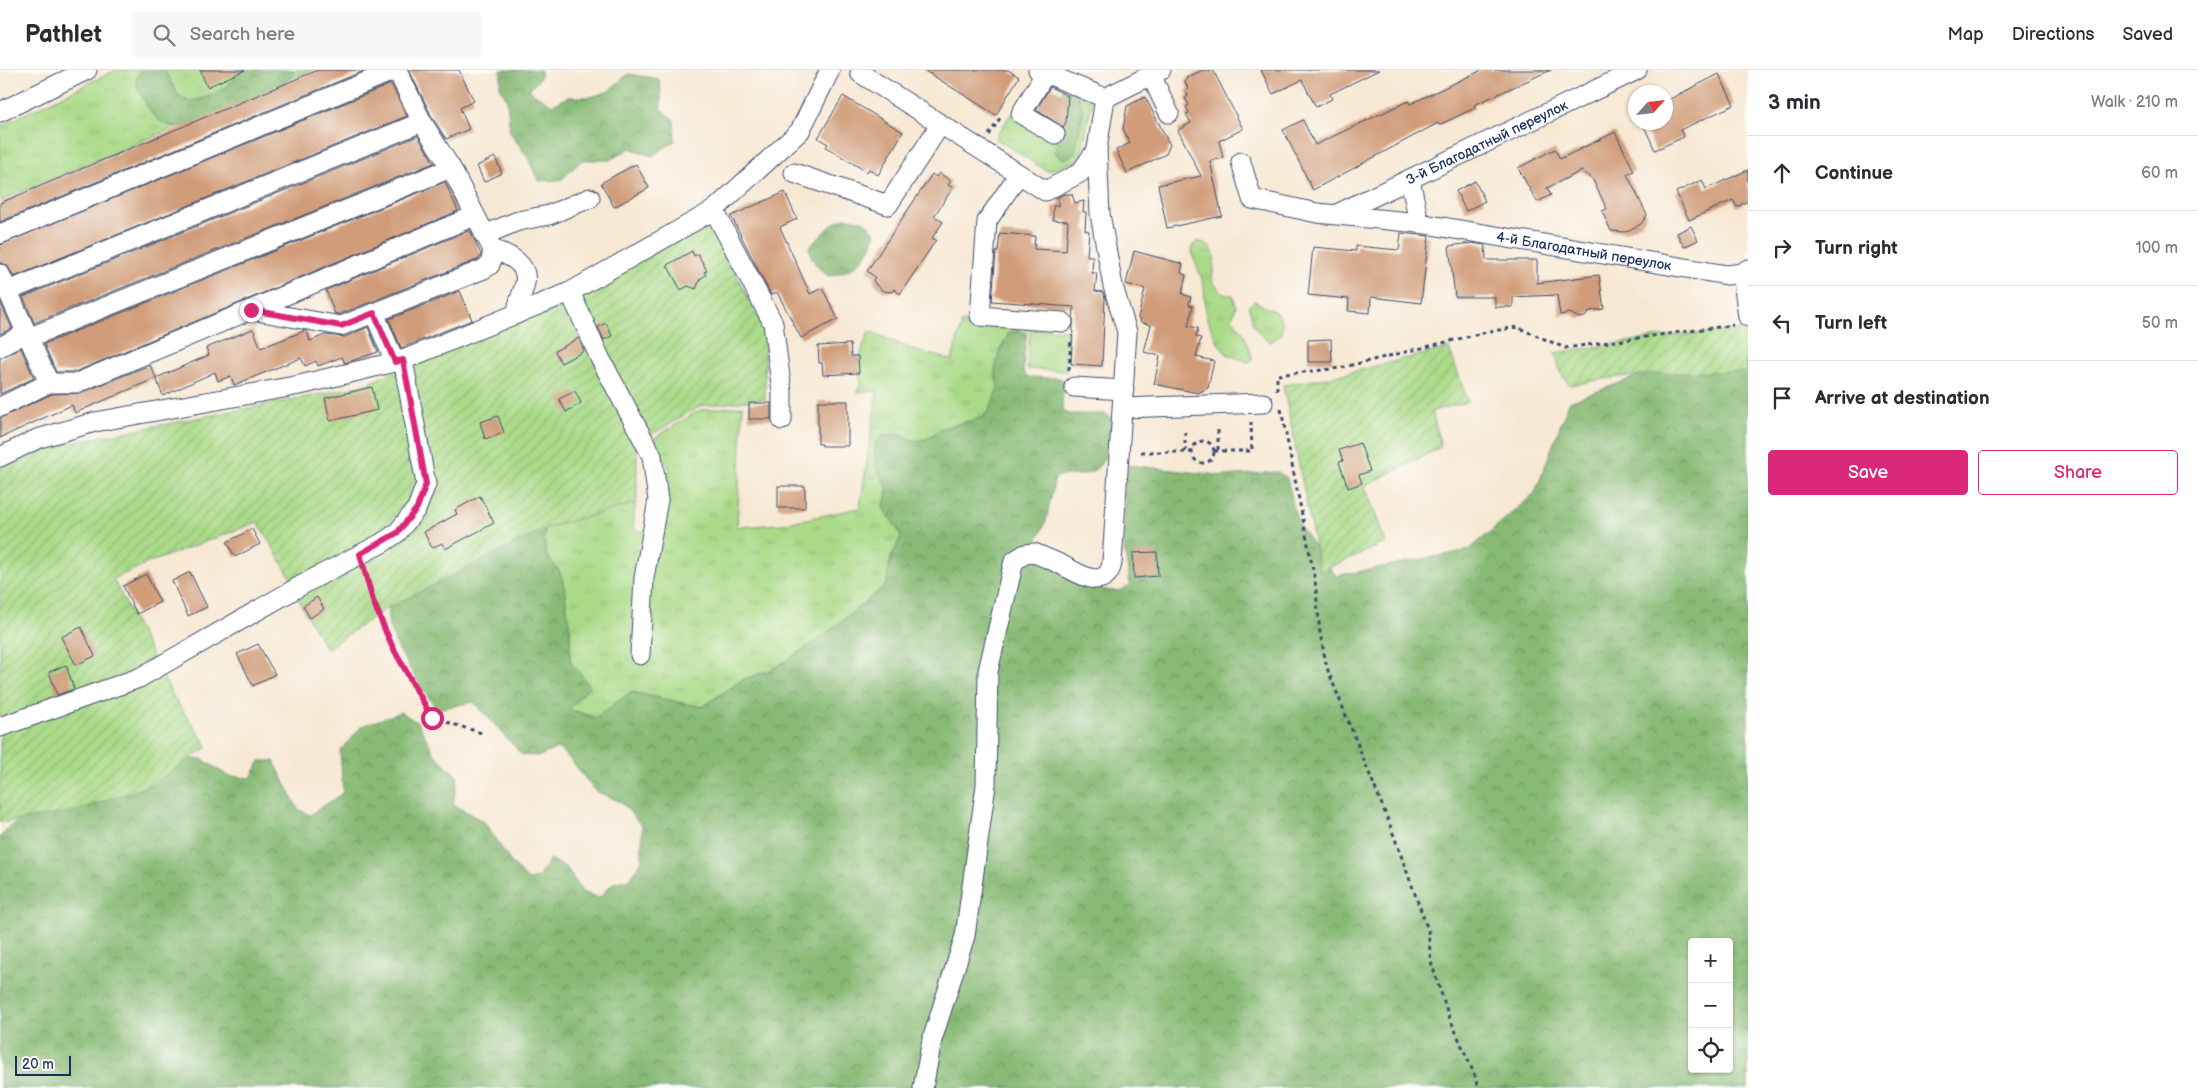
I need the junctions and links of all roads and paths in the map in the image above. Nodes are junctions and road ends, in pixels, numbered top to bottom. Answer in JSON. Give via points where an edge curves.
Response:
{"nodes":[{"id":1,"x":87,"y":70,"type":"edge"},
{"id":2,"x":396,"y":70,"type":"edge"},
{"id":3,"x":830,"y":70,"type":"edge"},
{"id":4,"x":1637,"y":70,"type":"edge"},
{"id":5,"x":1042,"y":72,"type":"edge"},
{"id":6,"x":860,"y":73,"type":"dead end"},
{"id":7,"x":1156,"y":73,"type":"edge"},
{"id":8,"x":1105,"y":98,"type":"junction"},
{"id":9,"x":0,"y":112,"type":"edge"},
{"id":10,"x":1169,"y":113,"type":"dead end"},
{"id":11,"x":422,"y":122,"type":"junction"},
{"id":12,"x":940,"y":125,"type":"junction"},
{"id":13,"x":1055,"y":134,"type":"dead end"},
{"id":14,"x":1097,"y":149,"type":"junction"},
{"id":15,"x":1241,"y":162,"type":"dead end"},
{"id":16,"x":451,"y":168,"type":"junction"},
{"id":17,"x":794,"y":173,"type":"dead end"},
{"id":18,"x":1019,"y":174,"type":"junction"},
{"id":19,"x":1410,"y":179,"type":"junction"},
{"id":20,"x":590,"y":198,"type":"dead end"},
{"id":21,"x":714,"y":210,"type":"junction"},
{"id":22,"x":1337,"y":214,"type":"junction"},
{"id":23,"x":474,"y":216,"type":"junction"},
{"id":24,"x":1420,"y":223,"type":"junction"},
{"id":25,"x":0,"y":234,"type":"edge"},
{"id":26,"x":488,"y":242,"type":"junction"},
{"id":27,"x":1745,"y":271,"type":"edge"},
{"id":28,"x":3,"y":282,"type":"edge"},
{"id":29,"x":570,"y":292,"type":"junction"},
{"id":30,"x":251,"y":310,"type":"junction"},
{"id":31,"x":374,"y":313,"type":"junction"},
{"id":32,"x":517,"y":314,"type":"junction"},
{"id":33,"x":1743,"y":321,"type":"edge"},
{"id":34,"x":1063,"y":322,"type":"joint"},
{"id":35,"x":27,"y":336,"type":"junction"},
{"id":36,"x":0,"y":347,"type":"edge"},
{"id":37,"x":399,"y":361,"type":"junction"},
{"id":38,"x":49,"y":383,"type":"junction"},
{"id":39,"x":1074,"y":387,"type":"joint"},
{"id":40,"x":1123,"y":399,"type":"junction"},
{"id":41,"x":1268,"y":406,"type":"junction"},
{"id":42,"x":0,"y":407,"type":"edge"},
{"id":43,"x":782,"y":420,"type":"dead end"},
{"id":44,"x":1218,"y":430,"type":"dead end"},
{"id":45,"x":1185,"y":432,"type":"dead end"},
{"id":46,"x":1142,"y":452,"type":"dead end"},
{"id":47,"x":1185,"y":452,"type":"junction"},
{"id":48,"x":1192,"y":452,"type":"junction"},
{"id":49,"x":1216,"y":452,"type":"junction"},
{"id":50,"x":0,"y":457,"type":"edge"},
{"id":51,"x":360,"y":554,"type":"junction"},
{"id":52,"x":640,"y":655,"type":"dead end"},
{"id":53,"x":0,"y":727,"type":"edge"},
{"id":54,"x":482,"y":733,"type":"dead end"},
{"id":55,"x":923,"y":1088,"type":"edge"},
{"id":56,"x":1478,"y":1088,"type":"edge"}],
"edges":[{"from":1,"to":9,"type":"street"},
{"from":2,"to":11,"type":"street"},
{"from":2,"to":25,"type":"street"},
{"from":3,"to":21,"type":"street","via":[[800,132]]},
{"from":4,"to":19,"type":"street","name":"3-й Благодатный переулок"},
{"from":5,"to":8,"type":"street"},
{"from":5,"to":13,"type":"street","via":[[1021,114]]},
{"from":6,"to":12,"type":"street"},
{"from":7,"to":8,"type":"street"},
{"from":7,"to":10,"type":"street"},
{"from":8,"to":14,"type":"street"},
{"from":11,"to":16,"type":"street"},
{"from":11,"to":28,"type":"street"},
{"from":12,"to":17,"type":"street","via":[[888,205]]},
{"from":12,"to":18,"type":"street"},
{"from":14,"to":18,"type":"street","via":[[1080,174],[1045,191]]},
{"from":14,"to":40,"type":"street","via":[[1100,214],[1113,286],[1127,332]]},
{"from":15,"to":22,"type":"street","name":"4-й Благодатный переулок","via":[[1252,199]]},
{"from":16,"to":23,"type":"street"},
{"from":16,"to":35,"type":"street"},
{"from":18,"to":34,"type":"street","via":[[987,221],[980,316]]},
{"from":19,"to":22,"type":"street","name":"3-й Благодатный переулок"},
{"from":19,"to":24,"type":"street"},
{"from":20,"to":26,"type":"street","via":[[549,215],[518,221]]},
{"from":21,"to":29,"type":"street"},
{"from":21,"to":43,"type":"street","via":[[773,323],[782,392]]},
{"from":22,"to":24,"type":"street","name":"4-й Благодатный переулок"},
{"from":23,"to":26,"type":"street"},
{"from":23,"to":30,"type":"street"},
{"from":24,"to":27,"type":"street","name":"4-й Благодатный переулок","via":[[1727,275]]},
{"from":26,"to":31,"type":"street","via":[[490,265],[484,269]]},
{"from":26,"to":32,"type":"street","via":[[522,268],[526,282]]},
{"from":27,"to":33,"type":"street"},
{"from":28,"to":35,"type":"street"},
{"from":29,"to":32,"type":"street"},
{"from":29,"to":52,"type":"street","via":[[600,358],[647,444],[655,470],[658,500],[644,578]]},
{"from":30,"to":31,"type":"street","via":[[341,326]]},
{"from":30,"to":38,"type":"street","via":[[77,383]]},
{"from":31,"to":37,"type":"street"},
{"from":32,"to":37,"type":"street"},
{"from":33,"to":41,"type":"path","via":[[1565,348],[1517,327],[1340,368],[1277,375]]},
{"from":34,"to":39,"type":"path","via":[[1072,322],[1068,387]]},
{"from":35,"to":36,"type":"street"},
{"from":35,"to":38,"type":"street"},
{"from":37,"to":50,"type":"street","via":[[300,385],[95,422],[36,439]]},
{"from":37,"to":51,"type":"street","via":[[426,484],[417,508],[397,533]]},
{"from":38,"to":42,"type":"street"},
{"from":39,"to":40,"type":"street"},
{"from":40,"to":41,"type":"street"},
{"from":40,"to":55,"type":"street","via":[[1112,563],[1107,574],[1090,579],[1034,553],[1014,561],[988,671],[986,785],[965,936],[932,1040]]},
{"from":41,"to":49,"type":"path","via":[[1252,452]]},
{"from":41,"to":56,"type":"path","via":[[1315,580],[1327,668],[1428,930],[1431,962],[1439,988]]},
{"from":44,"to":49,"type":"path"},
{"from":45,"to":47,"type":"path"},
{"from":46,"to":47,"type":"path"},
{"from":47,"to":48,"type":"path"},
{"from":48,"to":49,"type":"path","via":[[1197,461],[1204,463],[1211,460]]},
{"from":48,"to":49,"type":"path","via":[[1194,445],[1204,440]]},
{"from":51,"to":53,"type":"street","via":[[139,678]]},
{"from":51,"to":54,"type":"path","via":[[373,601],[391,644],[432,718]]}]}
